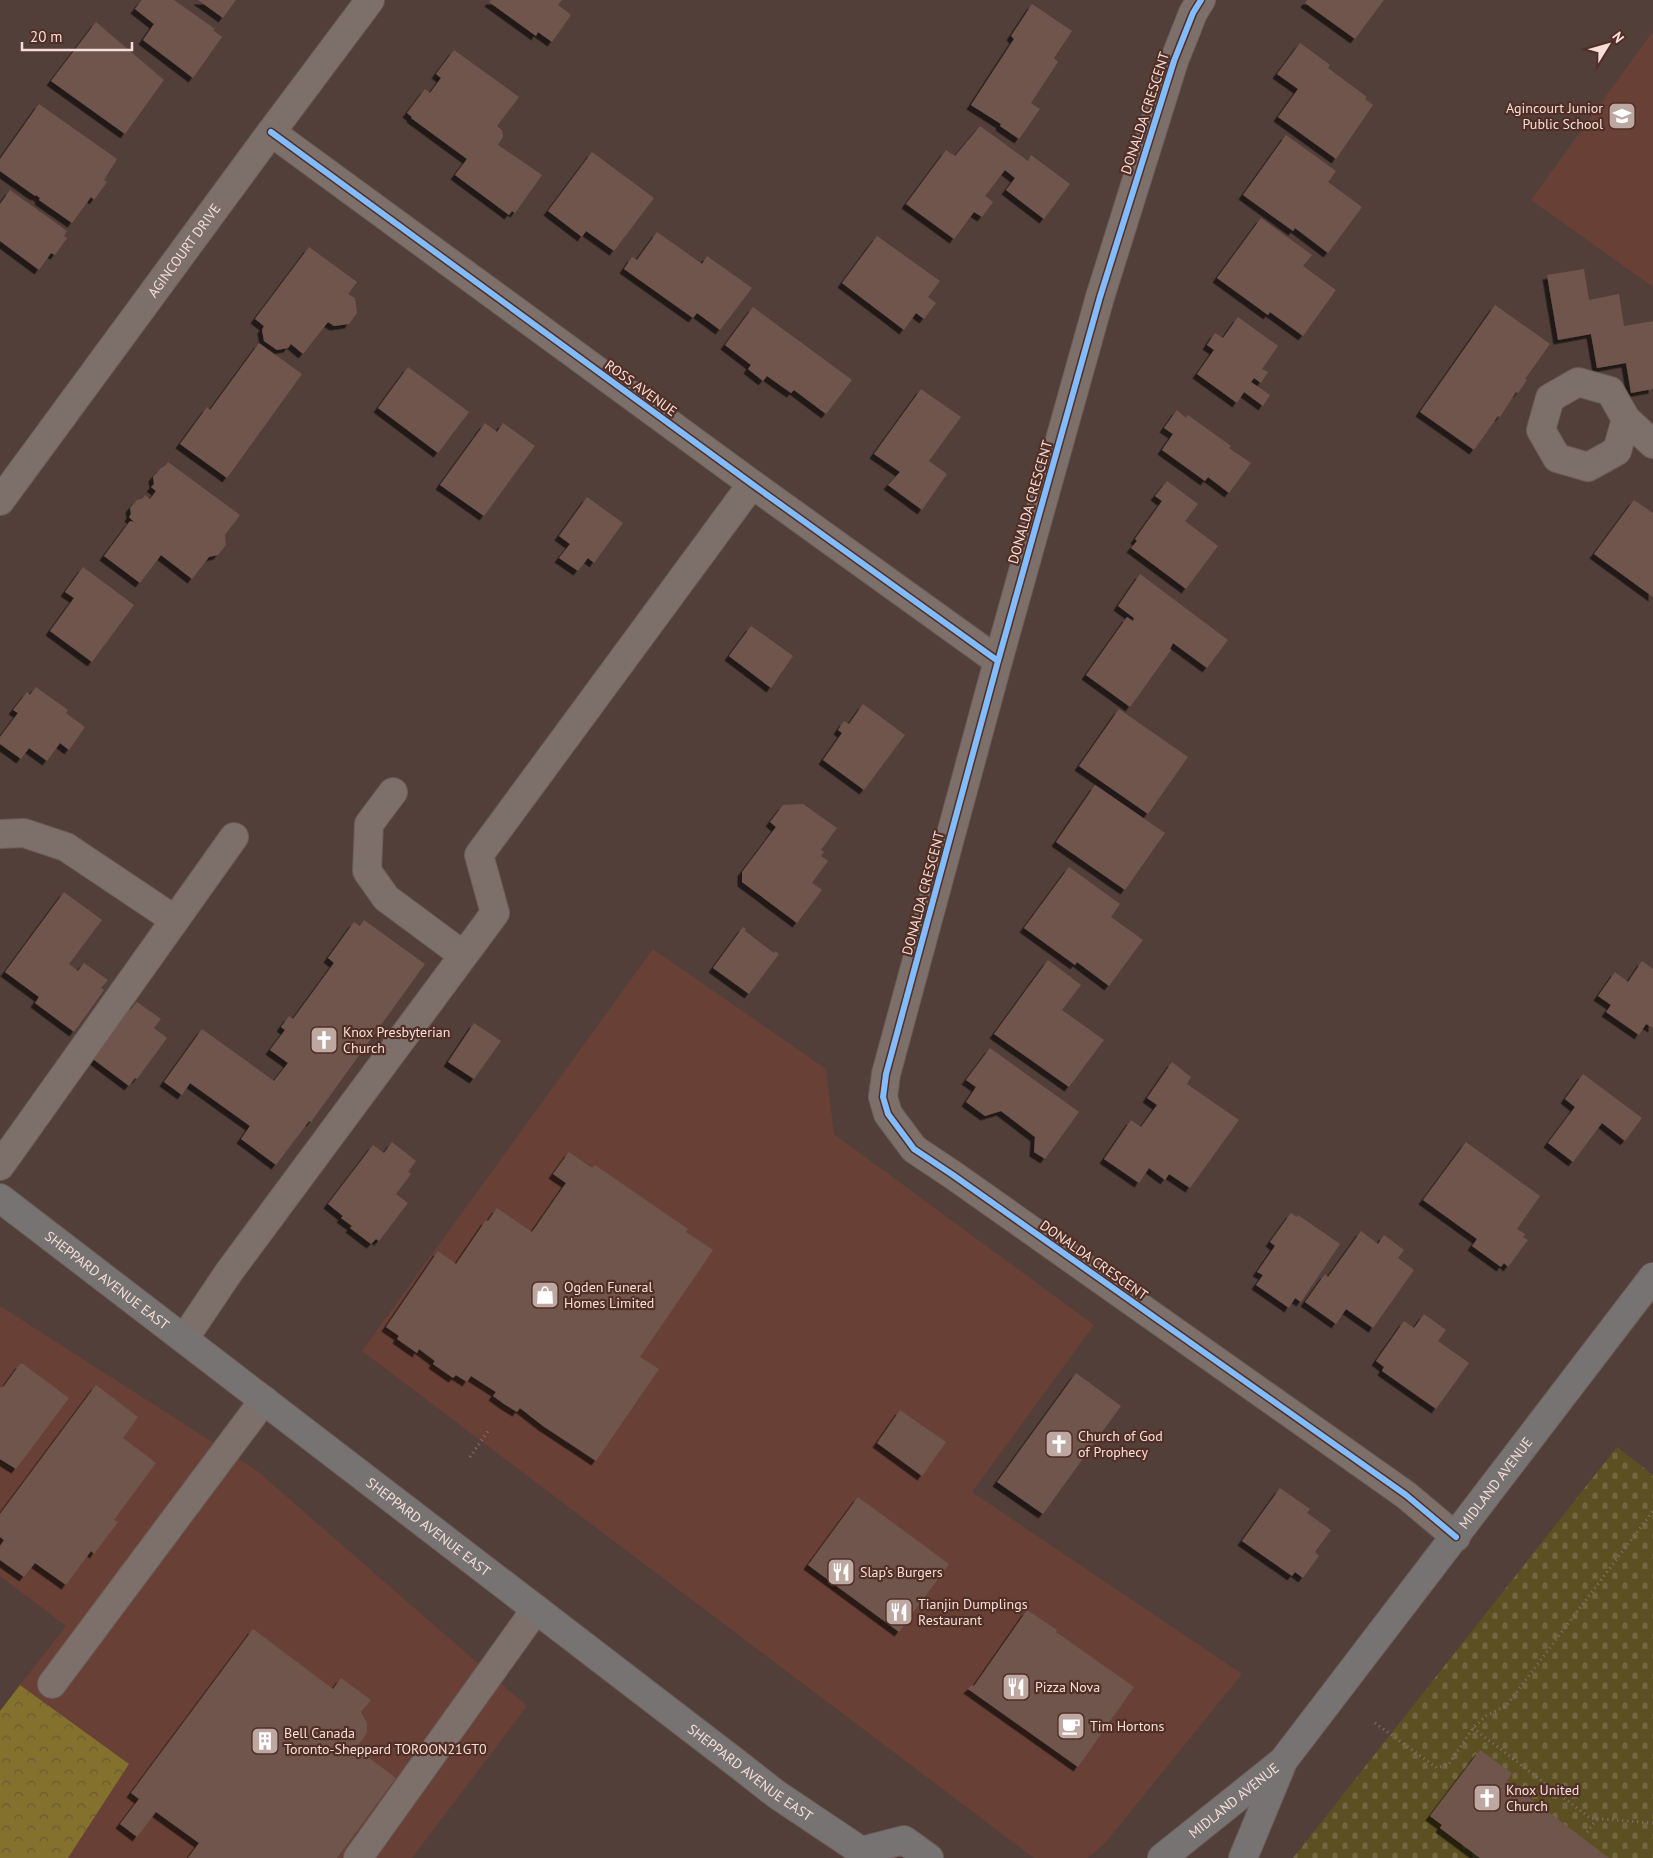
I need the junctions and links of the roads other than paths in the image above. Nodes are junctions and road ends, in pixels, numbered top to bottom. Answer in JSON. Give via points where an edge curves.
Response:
{"nodes":[{"id":1,"x":370,"y":0,"type":"edge"},
{"id":2,"x":1201,"y":0,"type":"edge"},
{"id":3,"x":271,"y":132,"type":"junction"},
{"id":4,"x":1626,"y":419,"type":"dead end"},
{"id":5,"x":1653,"y":444,"type":"edge"},
{"id":6,"x":752,"y":484,"type":"junction"},
{"id":7,"x":0,"y":501,"type":"edge"},
{"id":8,"x":998,"y":661,"type":"junction"},
{"id":9,"x":393,"y":792,"type":"dead end"},
{"id":10,"x":0,"y":834,"type":"edge"},
{"id":11,"x":234,"y":837,"type":"dead end"},
{"id":12,"x":175,"y":920,"type":"junction"},
{"id":13,"x":463,"y":955,"type":"junction"},
{"id":14,"x":0,"y":1166,"type":"edge"},
{"id":15,"x":3,"y":1208,"type":"edge"},
{"id":16,"x":1653,"y":1278,"type":"edge"},
{"id":17,"x":184,"y":1339,"type":"junction"},
{"id":18,"x":264,"y":1400,"type":"junction"},
{"id":19,"x":1456,"y":1537,"type":"junction"},
{"id":20,"x":536,"y":1609,"type":"junction"},
{"id":21,"x":52,"y":1684,"type":"dead end"},
{"id":22,"x":1283,"y":1761,"type":"junction"},
{"id":23,"x":862,"y":1854,"type":"edge"},
{"id":24,"x":358,"y":1858,"type":"edge"},
{"id":25,"x":929,"y":1858,"type":"edge"},
{"id":26,"x":1162,"y":1858,"type":"edge"},
{"id":27,"x":1243,"y":1858,"type":"edge"}],
"edges":[{"from":1,"to":3,"type":"street","name":"AGINCOURT DRIVE"},
{"from":2,"to":8,"type":"street","name":"DONALDA CRESCENT","via":[[1174,61],[1100,297]]},
{"from":3,"to":6,"type":"street","name":"ROSS AVENUE"},
{"from":3,"to":7,"type":"street","name":"AGINCOURT DRIVE"},
{"from":4,"to":5,"type":"street"},
{"from":6,"to":8,"type":"street","name":"ROSS AVENUE"},
{"from":6,"to":13,"type":"street","via":[[480,855],[495,913]]},
{"from":8,"to":19,"type":"street","name":"DONALDA CRESCENT","via":[[886,1074],[883,1097],[888,1114],[914,1149],[1406,1495]]},
{"from":9,"to":13,"type":"street","via":[[369,824],[367,871],[386,898]]},
{"from":10,"to":12,"type":"street","via":[[24,833],[66,846]]},
{"from":11,"to":12,"type":"street"},
{"from":12,"to":14,"type":"street"},
{"from":13,"to":17,"type":"street","via":[[229,1272]]},
{"from":15,"to":17,"type":"main road","name":"SHEPPARD AVENUE EAST"},
{"from":16,"to":19,"type":"main road","name":"MIDLAND AVENUE"},
{"from":17,"to":18,"type":"main road","name":"SHEPPARD AVENUE EAST"},
{"from":18,"to":20,"type":"main road","name":"SHEPPARD AVENUE EAST"},
{"from":18,"to":21,"type":"street"},
{"from":19,"to":22,"type":"main road","name":"MIDLAND AVENUE"},
{"from":20,"to":23,"type":"main road","name":"SHEPPARD AVENUE EAST","via":[[776,1794]]},
{"from":20,"to":24,"type":"street"},
{"from":22,"to":26,"type":"main road","name":"MIDLAND AVENUE"},
{"from":22,"to":27,"type":"main road","name":"MIDLAND AVENUE"},
{"from":23,"to":25,"type":"main road","name":"SHEPPARD AVENUE EAST","via":[[904,1840]]}]}
